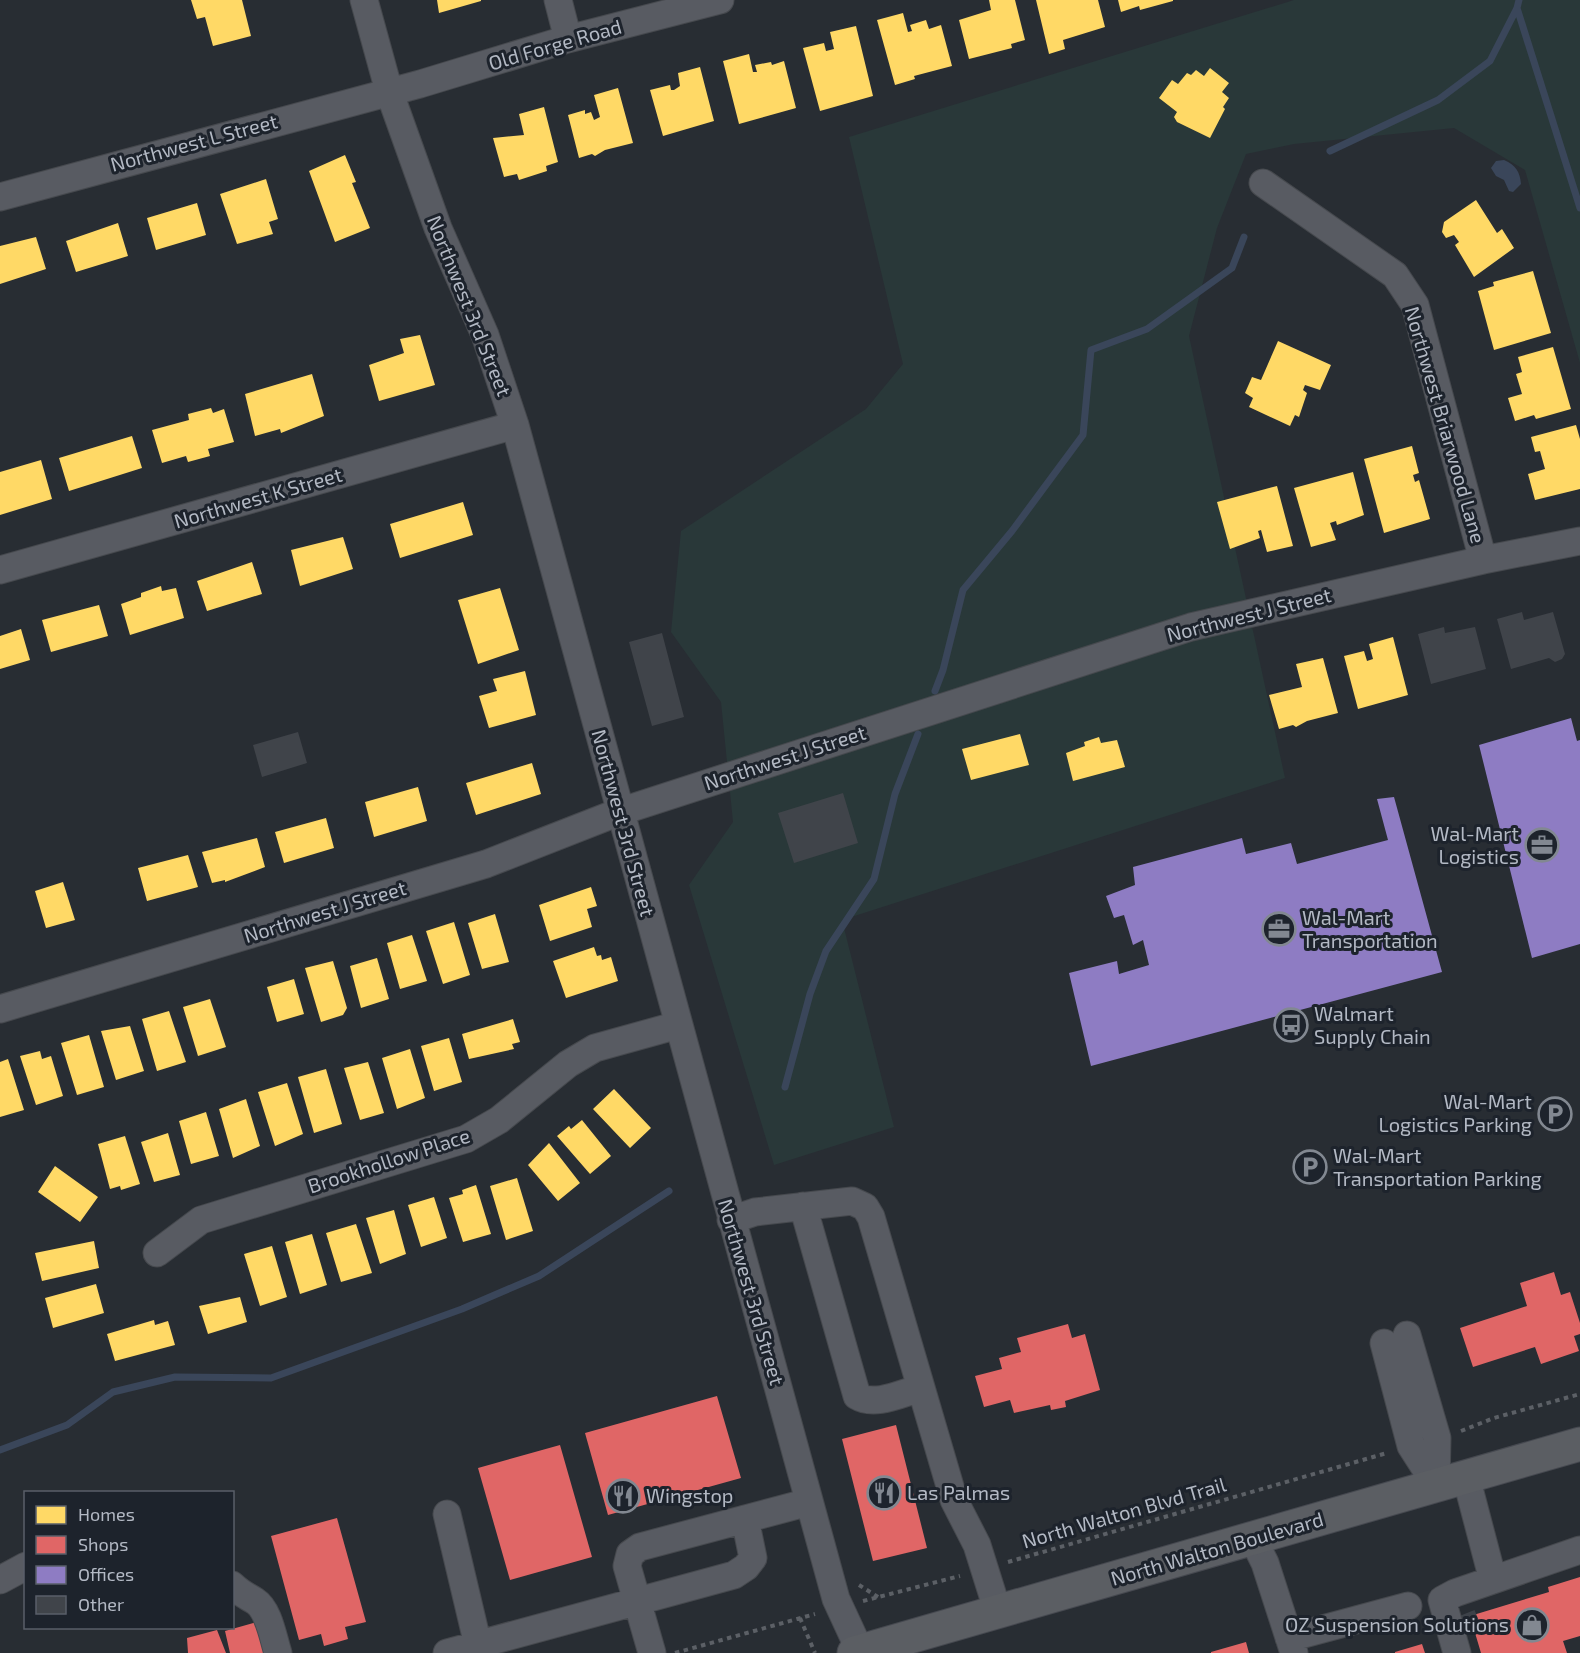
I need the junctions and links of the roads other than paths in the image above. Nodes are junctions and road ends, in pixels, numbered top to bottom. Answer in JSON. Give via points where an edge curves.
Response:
{"nodes":[{"id":1,"x":364,"y":0,"type":"edge"},
{"id":2,"x":558,"y":0,"type":"edge"},
{"id":3,"x":720,"y":0,"type":"edge"},
{"id":4,"x":568,"y":39,"type":"junction"},
{"id":5,"x":389,"y":91,"type":"junction"},
{"id":6,"x":1263,"y":183,"type":"dead end"},
{"id":7,"x":0,"y":197,"type":"edge"},
{"id":8,"x":515,"y":425,"type":"junction"},
{"id":9,"x":1580,"y":541,"type":"edge"},
{"id":10,"x":1483,"y":561,"type":"junction"},
{"id":11,"x":0,"y":570,"type":"edge"},
{"id":12,"x":619,"y":812,"type":"junction"},
{"id":13,"x":0,"y":1009,"type":"edge"},
{"id":14,"x":678,"y":1024,"type":"junction"},
{"id":15,"x":803,"y":1206,"type":"junction"},
{"id":16,"x":731,"y":1220,"type":"junction"},
{"id":17,"x":157,"y":1253,"type":"dead end"},
{"id":18,"x":1395,"y":1339,"type":"dead end"},
{"id":19,"x":921,"y":1388,"type":"junction"},
{"id":20,"x":1579,"y":1447,"type":"edge"},
{"id":21,"x":1451,"y":1481,"type":"junction"},
{"id":22,"x":809,"y":1502,"type":"junction"},
{"id":23,"x":447,"y":1514,"type":"dead end"},
{"id":24,"x":745,"y":1519,"type":"junction"},
{"id":25,"x":1253,"y":1539,"type":"junction"},
{"id":26,"x":1580,"y":1550,"type":"edge"},
{"id":27,"x":24,"y":1567,"type":"edge"},
{"id":28,"x":0,"y":1580,"type":"edge"},
{"id":29,"x":1494,"y":1580,"type":"junction"},
{"id":30,"x":234,"y":1587,"type":"edge"},
{"id":31,"x":637,"y":1601,"type":"junction"},
{"id":32,"x":1408,"y":1606,"type":"dead end"},
{"id":33,"x":1461,"y":1611,"type":"junction"},
{"id":34,"x":998,"y":1612,"type":"junction"},
{"id":35,"x":1292,"y":1646,"type":"edge"},
{"id":36,"x":460,"y":1650,"type":"edge"},
{"id":37,"x":858,"y":1652,"type":"edge"},
{"id":38,"x":278,"y":1653,"type":"edge"},
{"id":39,"x":652,"y":1653,"type":"edge"},
{"id":40,"x":1457,"y":1653,"type":"edge"},
{"id":41,"x":1473,"y":1653,"type":"edge"}],
"edges":[{"from":1,"to":5,"type":"street","name":"Northwest 3rd Street"},
{"from":2,"to":4,"type":"street"},
{"from":3,"to":4,"type":"street","name":"Old Forge Road"},
{"from":4,"to":5,"type":"street","name":"Old Forge Road"},
{"from":5,"to":7,"type":"street","name":"Northwest L Street"},
{"from":5,"to":8,"type":"street","name":"Northwest 3rd Street","via":[[438,228],[485,335]]},
{"from":6,"to":10,"type":"street","name":"Northwest Briarwood Lane","via":[[1395,276],[1415,305]]},
{"from":8,"to":11,"type":"street","name":"Northwest K Street"},
{"from":8,"to":12,"type":"street","name":"Northwest 3rd Street"},
{"from":9,"to":10,"type":"street","name":"Northwest J Street"},
{"from":10,"to":12,"type":"street","name":"Northwest J Street","via":[[1191,627]]},
{"from":12,"to":13,"type":"street","name":"Northwest J Street","via":[[486,864]]},
{"from":12,"to":14,"type":"street","name":"Northwest 3rd Street"},
{"from":14,"to":16,"type":"street","name":"Northwest 3rd Street"},
{"from":14,"to":17,"type":"street","name":"Brookhollow Place","via":[[595,1048],[568,1064],[499,1120],[466,1139],[201,1220]]},
{"from":15,"to":16,"type":"street","via":[[755,1212]]},
{"from":15,"to":19,"type":"street","via":[[852,1201],[865,1207]]},
{"from":15,"to":19,"type":"street","via":[[857,1396],[864,1401],[875,1400]]},
{"from":16,"to":22,"type":"street","name":"Northwest 3rd Street"},
{"from":18,"to":21,"type":"street"},
{"from":19,"to":34,"type":"street","via":[[954,1500],[977,1545]]},
{"from":20,"to":21,"type":"main road","name":"North Walton Boulevard"},
{"from":21,"to":25,"type":"main road","name":"North Walton Boulevard"},
{"from":21,"to":29,"type":"street"},
{"from":22,"to":24,"type":"street"},
{"from":22,"to":37,"type":"street","name":"Northwest 3rd Street","via":[[838,1608]]},
{"from":23,"to":36,"type":"street"},
{"from":24,"to":31,"type":"street","via":[[753,1558],[746,1567],[734,1575]]},
{"from":24,"to":31,"type":"street","via":[[640,1547],[630,1554],[627,1566]]},
{"from":25,"to":34,"type":"main road","name":"North Walton Boulevard"},
{"from":25,"to":35,"type":"street","via":[[1265,1563]]},
{"from":26,"to":29,"type":"street"},
{"from":27,"to":28,"type":"street"},
{"from":29,"to":33,"type":"street"},
{"from":30,"to":38,"type":"street","via":[[264,1611]]},
{"from":31,"to":36,"type":"street"},
{"from":31,"to":39,"type":"street"},
{"from":32,"to":35,"type":"street"},
{"from":33,"to":40,"type":"street","via":[[1442,1600]]},
{"from":33,"to":41,"type":"street"},
{"from":34,"to":37,"type":"main road","name":"North Walton Boulevard"}]}
